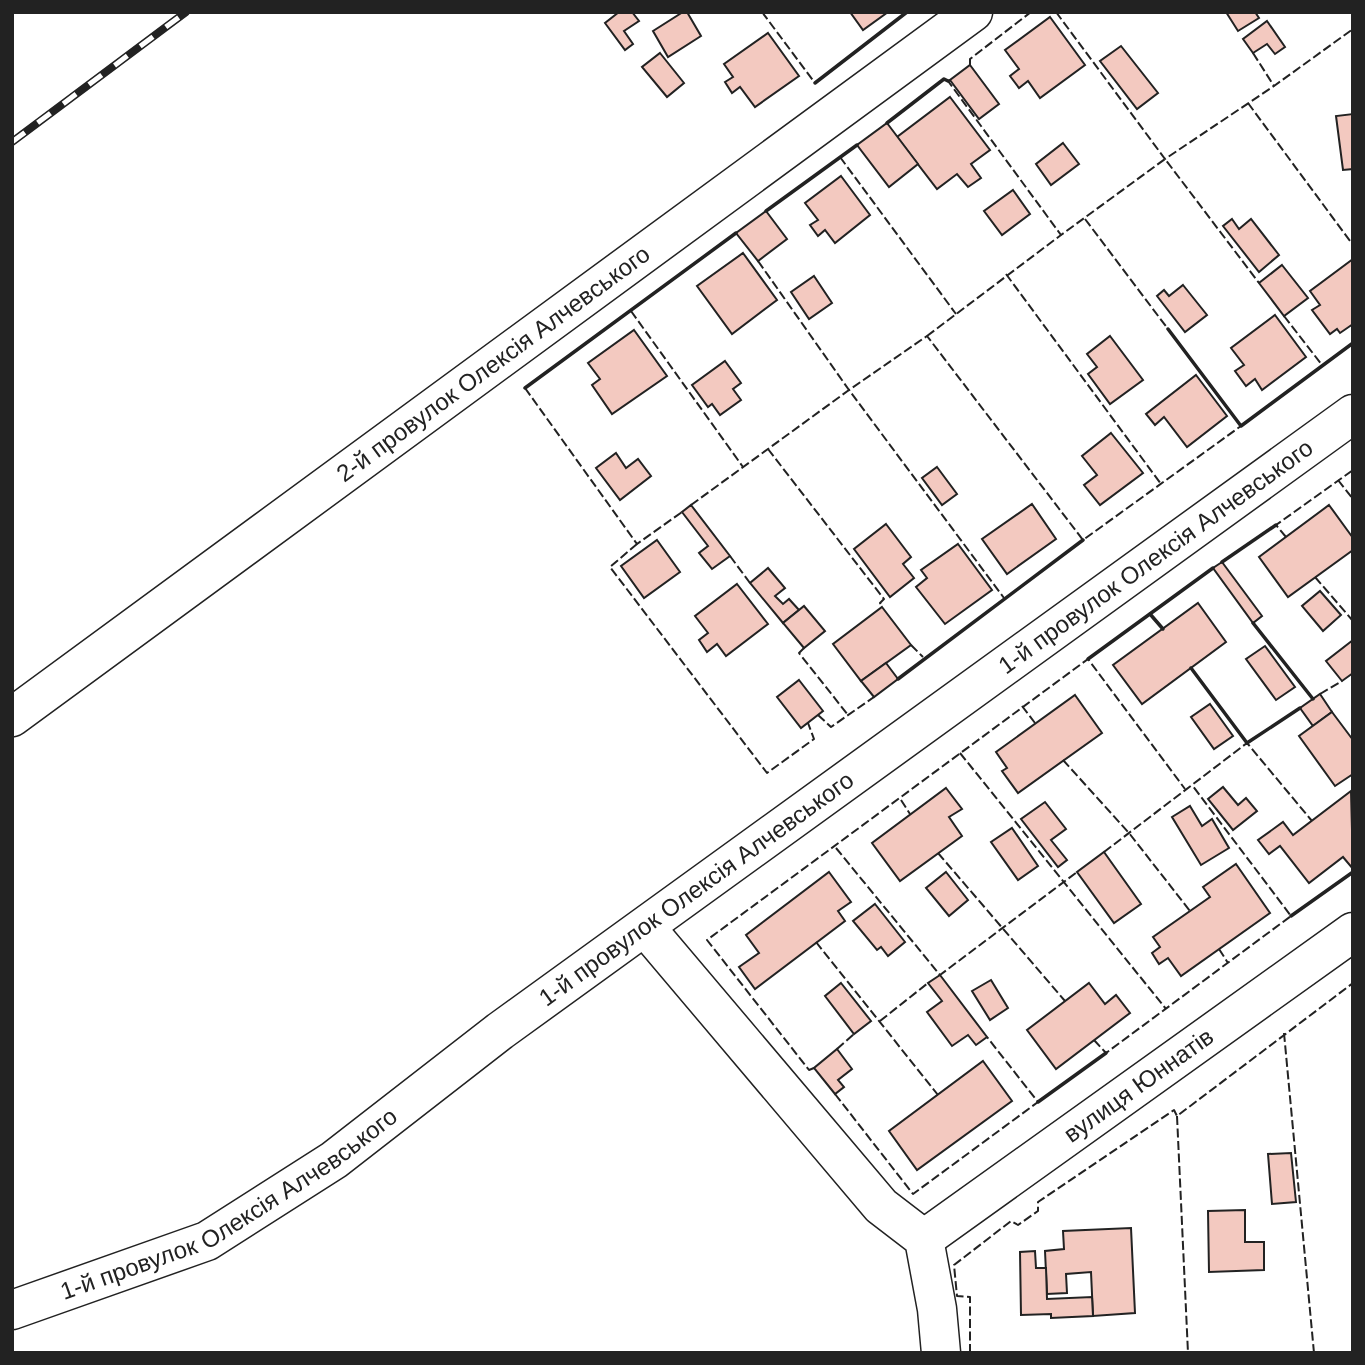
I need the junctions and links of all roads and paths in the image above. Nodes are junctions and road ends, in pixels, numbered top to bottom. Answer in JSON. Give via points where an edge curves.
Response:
{"nodes":[{"id":1,"x":974,"y":12,"type":"edge"},
{"id":2,"x":1353,"y":414,"type":"edge"},
{"id":3,"x":12,"y":717,"type":"edge"},
{"id":4,"x":645,"y":927,"type":"junction"},
{"id":5,"x":1353,"y":932,"type":"edge"},
{"id":6,"x":925,"y":1239,"type":"junction"},
{"id":7,"x":12,"y":1310,"type":"edge"},
{"id":8,"x":941,"y":1353,"type":"edge"}],
"edges":[{"from":1,"to":3,"type":"street","name":"2-й провулок Олексія Алчевського"},
{"from":2,"to":4,"type":"street","name":"1-й провулок Олексія Алчевського"},
{"from":4,"to":6,"type":"street","via":[[881,1206]]},
{"from":4,"to":7,"type":"street","name":"1-й провулок Олексія Алчевського","via":[[500,1031],[334,1160],[207,1241]]},
{"from":5,"to":6,"type":"street","name":"вулиця Юннатів"},
{"from":6,"to":8,"type":"street"}]}
